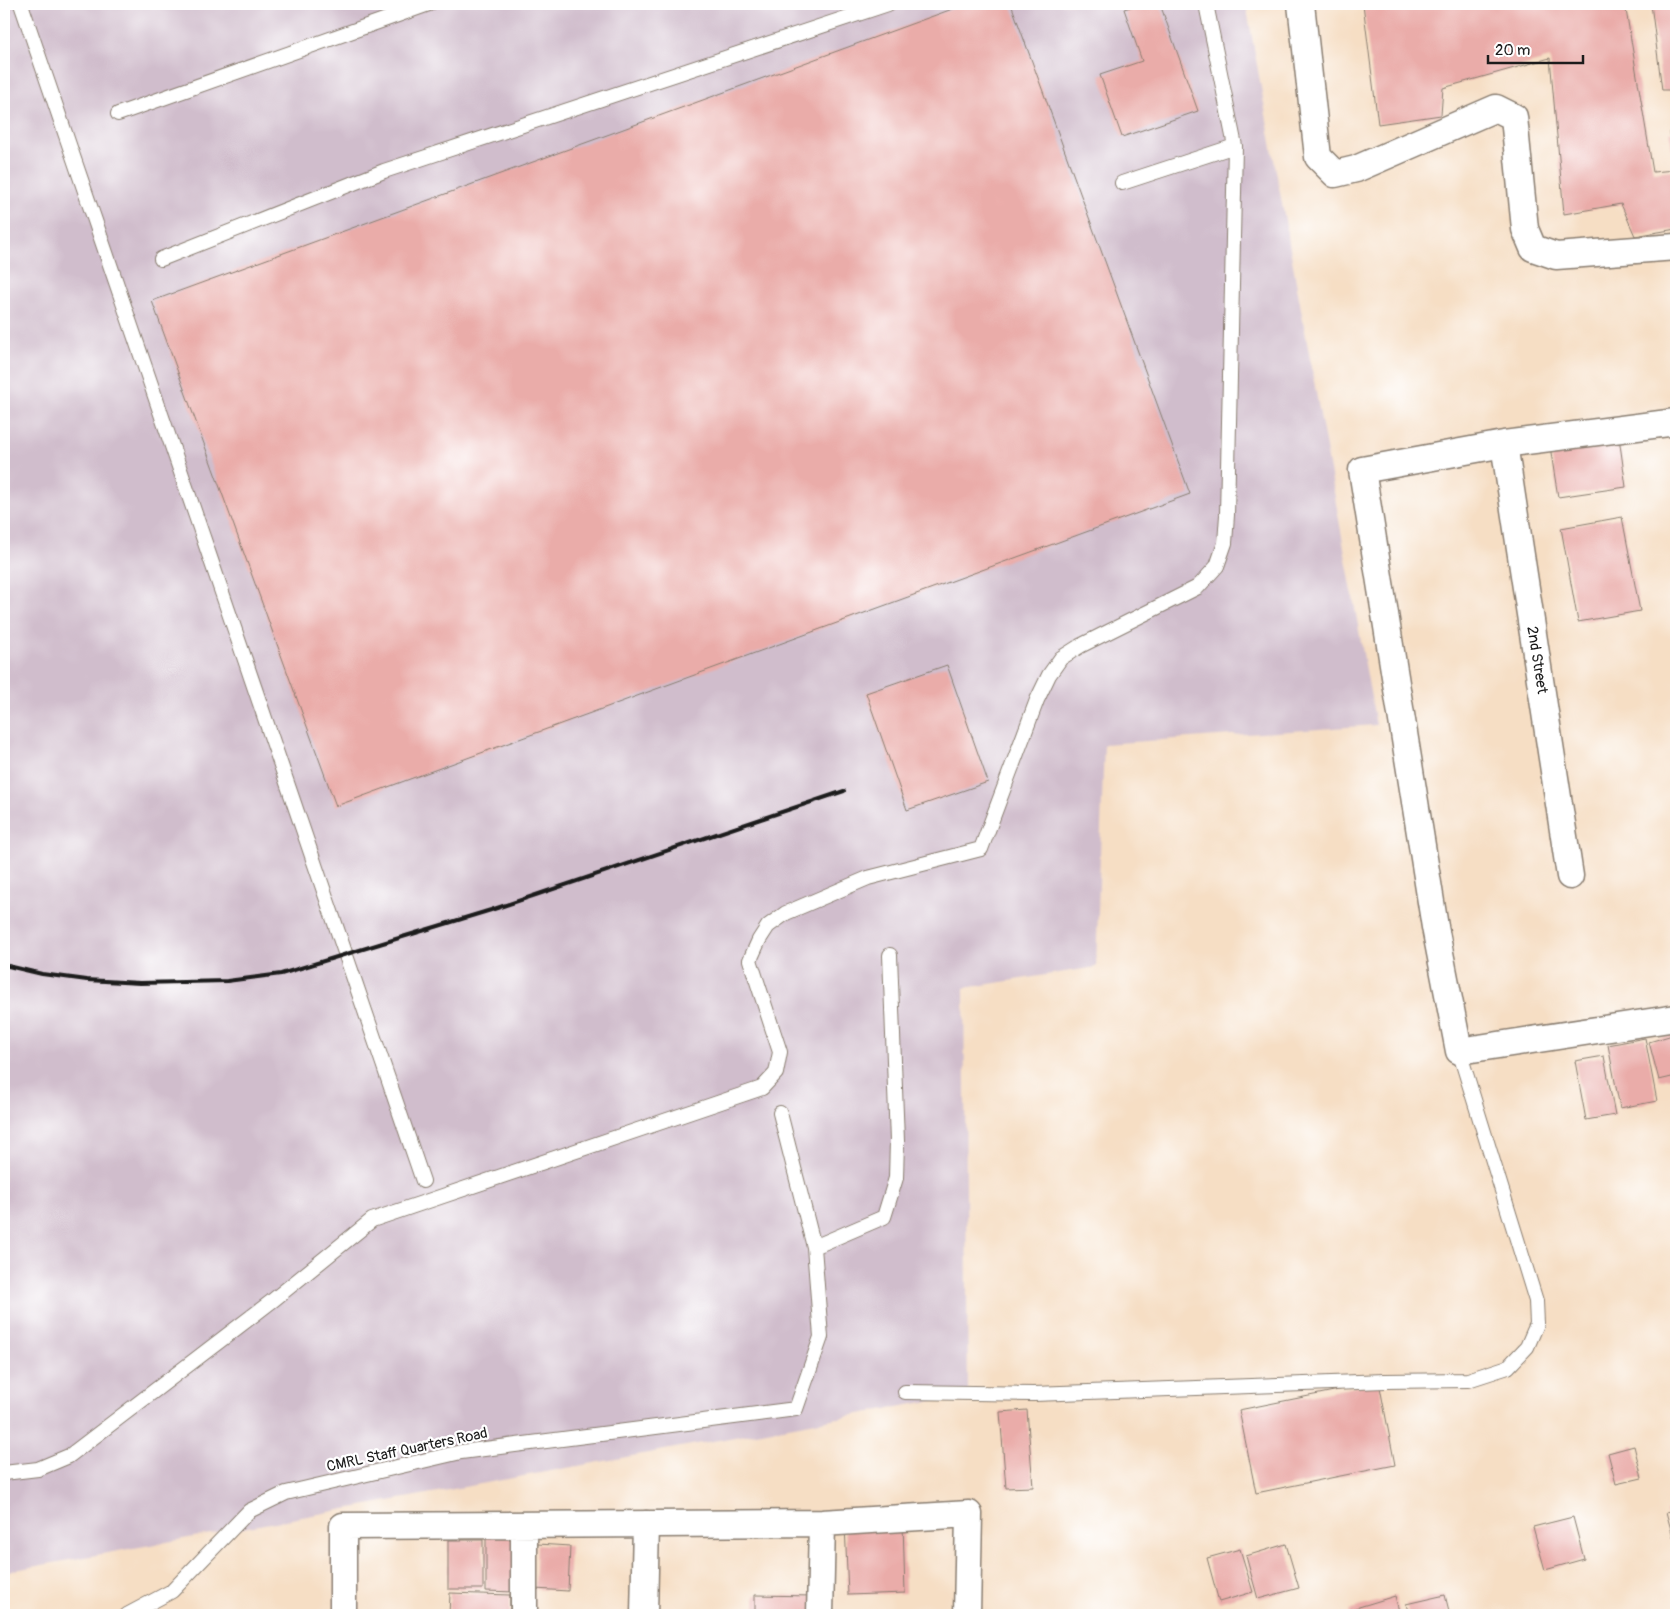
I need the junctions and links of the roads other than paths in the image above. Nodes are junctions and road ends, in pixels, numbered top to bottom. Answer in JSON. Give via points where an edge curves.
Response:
{"nodes":[{"id":1,"x":21,"y":4,"type":"edge"},
{"id":2,"x":429,"y":4,"type":"edge"},
{"id":3,"x":888,"y":4,"type":"edge"},
{"id":4,"x":1206,"y":4,"type":"edge"},
{"id":5,"x":1301,"y":4,"type":"edge"},
{"id":6,"x":118,"y":114,"type":"dead end"},
{"id":7,"x":1235,"y":146,"type":"junction"},
{"id":8,"x":1122,"y":183,"type":"dead end"},
{"id":9,"x":1676,"y":247,"type":"edge"},
{"id":10,"x":161,"y":260,"type":"dead end"},
{"id":11,"x":1676,"y":422,"type":"edge"},
{"id":12,"x":1504,"y":444,"type":"junction"},
{"id":13,"x":1570,"y":876,"type":"dead end"},
{"id":14,"x":890,"y":955,"type":"dead end"},
{"id":15,"x":1676,"y":1018,"type":"edge"},
{"id":16,"x":1459,"y":1051,"type":"junction"},
{"id":17,"x":780,"y":1113,"type":"dead end"},
{"id":18,"x":423,"y":1181,"type":"dead end"},
{"id":19,"x":814,"y":1247,"type":"junction"},
{"id":20,"x":905,"y":1392,"type":"dead end"},
{"id":21,"x":4,"y":1473,"type":"edge"},
{"id":22,"x":822,"y":1523,"type":"junction"},
{"id":23,"x":646,"y":1524,"type":"junction"},
{"id":24,"x":524,"y":1525,"type":"junction"},
{"id":25,"x":127,"y":1615,"type":"edge"},
{"id":26,"x":343,"y":1615,"type":"edge"},
{"id":27,"x":524,"y":1615,"type":"edge"},
{"id":28,"x":644,"y":1615,"type":"edge"},
{"id":29,"x":820,"y":1615,"type":"edge"},
{"id":30,"x":967,"y":1615,"type":"edge"}],
"edges":[{"from":1,"to":18,"type":"lane"},
{"from":2,"to":6,"type":"lane"},
{"from":3,"to":10,"type":"lane","via":[[384,171]]},
{"from":4,"to":7,"type":"lane"},
{"from":5,"to":9,"type":"street","via":[[1318,157],[1335,174],[1356,169],[1496,108],[1514,117],[1525,228],[1533,248],[1556,256]]},
{"from":7,"to":8,"type":"lane"},
{"from":7,"to":21,"type":"lane","via":[[1227,515],[1225,544],[1217,566],[1198,587],[1061,658],[1037,700],[981,849],[868,878],[786,913],[768,926],[750,960],[780,1052],[776,1073],[762,1088],[372,1220],[70,1456],[38,1469]]},
{"from":11,"to":12,"type":"street"},
{"from":12,"to":13,"type":"street","name":"2nd Street"},
{"from":12,"to":16,"type":"street","via":[[1362,470],[1435,927]]},
{"from":14,"to":19,"type":"lane","via":[[897,1110],[896,1178],[884,1217]]},
{"from":15,"to":16,"type":"street"},
{"from":16,"to":20,"type":"lane","via":[[1536,1301],[1537,1324],[1527,1347],[1508,1367],[1468,1380],[1385,1380],[1034,1394]]},
{"from":17,"to":19,"type":"lane"},
{"from":19,"to":25,"type":"lane","name":"CMRL Staff Quarters Road","via":[[821,1337],[796,1409],[460,1452],[286,1493],[249,1511],[172,1591]]},
{"from":22,"to":23,"type":"street"},
{"from":22,"to":29,"type":"street"},
{"from":22,"to":30,"type":"street","via":[[969,1514]]},
{"from":23,"to":24,"type":"street"},
{"from":23,"to":28,"type":"street"},
{"from":24,"to":26,"type":"street","via":[[343,1526]]},
{"from":24,"to":27,"type":"street"}]}
